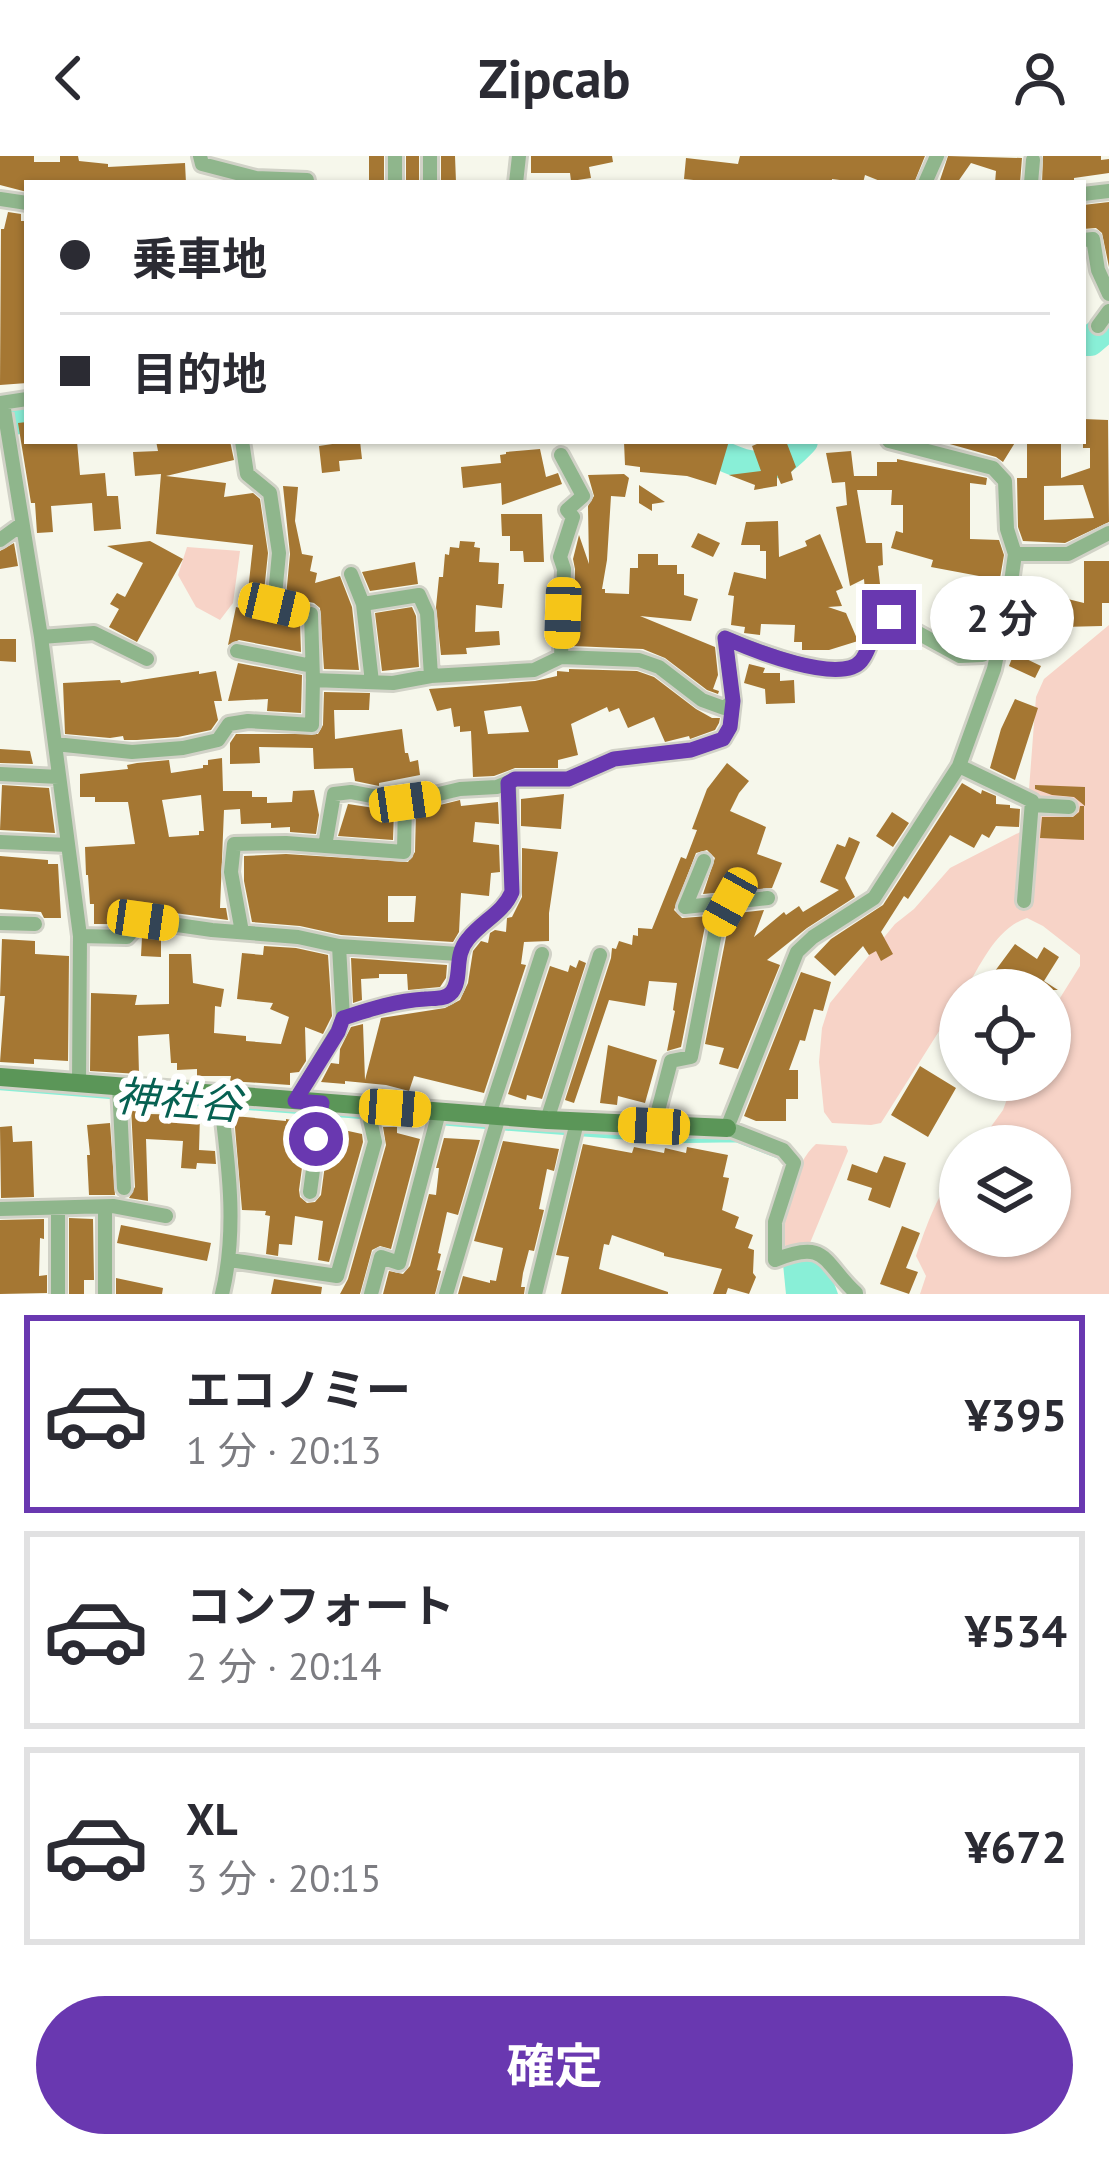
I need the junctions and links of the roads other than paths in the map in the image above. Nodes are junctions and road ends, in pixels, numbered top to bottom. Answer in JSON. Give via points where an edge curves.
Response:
{"nodes":[{"id":1,"x":200,"y":156,"type":"edge"},
{"id":2,"x":1033,"y":160,"type":"dead end"},
{"id":3,"x":307,"y":180,"type":"dead end"},
{"id":4,"x":1031,"y":180,"type":"edge"},
{"id":5,"x":1086,"y":240,"type":"edge"},
{"id":6,"x":1109,"y":294,"type":"edge"},
{"id":7,"x":1109,"y":311,"type":"edge"},
{"id":8,"x":1098,"y":326,"type":"dead end"},
{"id":9,"x":4,"y":413,"type":"edge"},
{"id":10,"x":243,"y":444,"type":"edge"},
{"id":11,"x":901,"y":444,"type":"edge"},
{"id":12,"x":561,"y":455,"type":"dead end"},
{"id":13,"x":22,"y":524,"type":"junction"},
{"id":14,"x":1109,"y":533,"type":"edge"},
{"id":15,"x":0,"y":540,"type":"edge"},
{"id":16,"x":1015,"y":554,"type":"junction"},
{"id":17,"x":351,"y":574,"type":"dead end"},
{"id":18,"x":253,"y":601,"type":"dead end"},
{"id":19,"x":1008,"y":603,"type":"junction"},
{"id":20,"x":363,"y":604,"type":"junction"},
{"id":21,"x":274,"y":605,"type":"junction"},
{"id":22,"x":41,"y":637,"type":"junction"},
{"id":23,"x":237,"y":651,"type":"dead end"},
{"id":24,"x":561,"y":657,"type":"junction"},
{"id":25,"x":147,"y":659,"type":"dead end"},
{"id":26,"x":313,"y":673,"type":"junction"},
{"id":27,"x":431,"y":676,"type":"junction"},
{"id":28,"x":372,"y":682,"type":"junction"},
{"id":29,"x":733,"y":701,"type":"junction"},
{"id":30,"x":55,"y":744,"type":"junction"},
{"id":31,"x":959,"y":766,"type":"junction"},
{"id":32,"x":0,"y":774,"type":"edge"},
{"id":33,"x":59,"y":777,"type":"junction"},
{"id":34,"x":508,"y":783,"type":"junction"},
{"id":35,"x":405,"y":802,"type":"junction"},
{"id":36,"x":1032,"y":805,"type":"junction"},
{"id":37,"x":1070,"y":808,"type":"dead end"},
{"id":38,"x":0,"y":842,"type":"edge"},
{"id":39,"x":68,"y":845,"type":"junction"},
{"id":40,"x":325,"y":846,"type":"junction"},
{"id":41,"x":704,"y":861,"type":"dead end"},
{"id":42,"x":768,"y":898,"type":"dead end"},
{"id":43,"x":1024,"y":901,"type":"dead end"},
{"id":44,"x":730,"y":902,"type":"junction"},
{"id":45,"x":0,"y":923,"type":"edge"},
{"id":46,"x":35,"y":924,"type":"dead end"},
{"id":47,"x":242,"y":932,"type":"junction"},
{"id":48,"x":80,"y":936,"type":"junction"},
{"id":49,"x":339,"y":946,"type":"junction"},
{"id":50,"x":458,"y":953,"type":"junction"},
{"id":51,"x":542,"y":954,"type":"dead end"},
{"id":52,"x":599,"y":956,"type":"dead end"},
{"id":53,"x":343,"y":1018,"type":"junction"},
{"id":54,"x":0,"y":1077,"type":"edge"},
{"id":55,"x":79,"y":1083,"type":"junction"},
{"id":56,"x":118,"y":1085,"type":"junction"},
{"id":57,"x":220,"y":1095,"type":"junction"},
{"id":58,"x":295,"y":1101,"type":"junction"},
{"id":59,"x":322,"y":1103,"type":"junction"},
{"id":60,"x":367,"y":1106,"type":"junction"},
{"id":61,"x":439,"y":1112,"type":"junction"},
{"id":62,"x":494,"y":1116,"type":"junction"},
{"id":63,"x":547,"y":1120,"type":"junction"},
{"id":64,"x":577,"y":1122,"type":"junction"},
{"id":65,"x":654,"y":1126,"type":"junction"},
{"id":66,"x":727,"y":1128,"type":"junction"},
{"id":67,"x":124,"y":1188,"type":"dead end"},
{"id":68,"x":310,"y":1192,"type":"dead end"},
{"id":69,"x":105,"y":1207,"type":"junction"},
{"id":70,"x":0,"y":1208,"type":"edge"},
{"id":71,"x":58,"y":1209,"type":"junction"},
{"id":72,"x":166,"y":1216,"type":"dead end"},
{"id":73,"x":230,"y":1260,"type":"junction"},
{"id":74,"x":856,"y":1293,"type":"edge"},
{"id":75,"x":58,"y":1294,"type":"edge"},
{"id":76,"x":105,"y":1294,"type":"edge"},
{"id":77,"x":222,"y":1294,"type":"edge"},
{"id":78,"x":371,"y":1294,"type":"edge"},
{"id":79,"x":446,"y":1294,"type":"edge"},
{"id":80,"x":535,"y":1294,"type":"edge"}],
"edges":[{"from":1,"to":3,"type":"street","via":[[202,164],[256,178]]},
{"from":2,"to":4,"type":"street"},
{"from":5,"to":6,"type":"street","via":[[1093,239]]},
{"from":7,"to":8,"type":"street"},
{"from":9,"to":13,"type":"street"},
{"from":10,"to":21,"type":"street","via":[[248,474],[270,493],[279,553]]},
{"from":11,"to":16,"type":"street","via":[[993,468],[1005,481]]},
{"from":12,"to":24,"type":"street","via":[[584,496],[567,510],[573,517],[560,557]]},
{"from":13,"to":15,"type":"street"},
{"from":13,"to":22,"type":"street"},
{"from":14,"to":16,"type":"street","via":[[1068,554]]},
{"from":16,"to":19,"type":"street"},
{"from":17,"to":20,"type":"street"},
{"from":18,"to":21,"type":"street"},
{"from":19,"to":29,"type":"street","via":[[998,601],[982,655],[960,656],[879,616],[860,662],[846,670],[781,661],[725,638]]},
{"from":19,"to":31,"type":"street"},
{"from":20,"to":27,"type":"street","via":[[419,595]]},
{"from":20,"to":28,"type":"street"},
{"from":21,"to":26,"type":"street","via":[[311,614]]},
{"from":22,"to":25,"type":"street","via":[[94,633]]},
{"from":22,"to":30,"type":"street"},
{"from":23,"to":26,"type":"street"},
{"from":24,"to":27,"type":"street","via":[[535,670]]},
{"from":24,"to":29,"type":"street","via":[[639,660],[702,700],[724,708]]},
{"from":26,"to":28,"type":"street"},
{"from":26,"to":30,"type":"street","via":[[312,725],[248,721],[229,724],[218,740],[132,752]]},
{"from":27,"to":28,"type":"street"},
{"from":29,"to":34,"type":"street","via":[[730,727],[710,745],[614,759],[568,779]]},
{"from":30,"to":33,"type":"street"},
{"from":31,"to":36,"type":"street"},
{"from":31,"to":66,"type":"street","via":[[874,898],[797,952]]},
{"from":32,"to":33,"type":"street"},
{"from":33,"to":39,"type":"street"},
{"from":34,"to":35,"type":"street"},
{"from":34,"to":50,"type":"street","via":[[512,892]]},
{"from":35,"to":40,"type":"street","via":[[334,794]]},
{"from":35,"to":40,"type":"street","via":[[404,852]]},
{"from":36,"to":37,"type":"street"},
{"from":36,"to":43,"type":"street"},
{"from":38,"to":39,"type":"street"},
{"from":39,"to":48,"type":"street"},
{"from":40,"to":47,"type":"street","via":[[234,844]]},
{"from":41,"to":44,"type":"street","via":[[685,907]]},
{"from":42,"to":44,"type":"street"},
{"from":44,"to":65,"type":"street","via":[[716,928],[691,1057],[670,1061]]},
{"from":45,"to":46,"type":"street"},
{"from":47,"to":48,"type":"street","via":[[143,920],[127,937]]},
{"from":47,"to":49,"type":"street"},
{"from":48,"to":55,"type":"street"},
{"from":49,"to":50,"type":"street"},
{"from":49,"to":53,"type":"street"},
{"from":50,"to":53,"type":"street","via":[[455,984],[443,998],[393,1001]]},
{"from":51,"to":62,"type":"street"},
{"from":52,"to":63,"type":"street"},
{"from":53,"to":58,"type":"street"},
{"from":54,"to":55,"type":"street"},
{"from":55,"to":56,"type":"street"},
{"from":56,"to":57,"type":"street"},
{"from":56,"to":67,"type":"street"},
{"from":57,"to":58,"type":"street"},
{"from":57,"to":73,"type":"street"},
{"from":58,"to":59,"type":"street"},
{"from":59,"to":60,"type":"street"},
{"from":59,"to":68,"type":"street"},
{"from":60,"to":61,"type":"street"},
{"from":60,"to":73,"type":"street","via":[[375,1142],[337,1276]]},
{"from":61,"to":62,"type":"street"},
{"from":61,"to":78,"type":"street","via":[[399,1263],[381,1257]]},
{"from":62,"to":63,"type":"street"},
{"from":62,"to":79,"type":"street"},
{"from":63,"to":64,"type":"street"},
{"from":64,"to":65,"type":"street"},
{"from":64,"to":80,"type":"street"},
{"from":65,"to":66,"type":"street"},
{"from":66,"to":74,"type":"street","via":[[783,1150],[794,1163],[775,1222],[775,1260],[819,1254]]},
{"from":69,"to":71,"type":"street"},
{"from":69,"to":72,"type":"street"},
{"from":69,"to":76,"type":"street"},
{"from":70,"to":71,"type":"street"},
{"from":71,"to":75,"type":"street"},
{"from":73,"to":77,"type":"street"}]}
